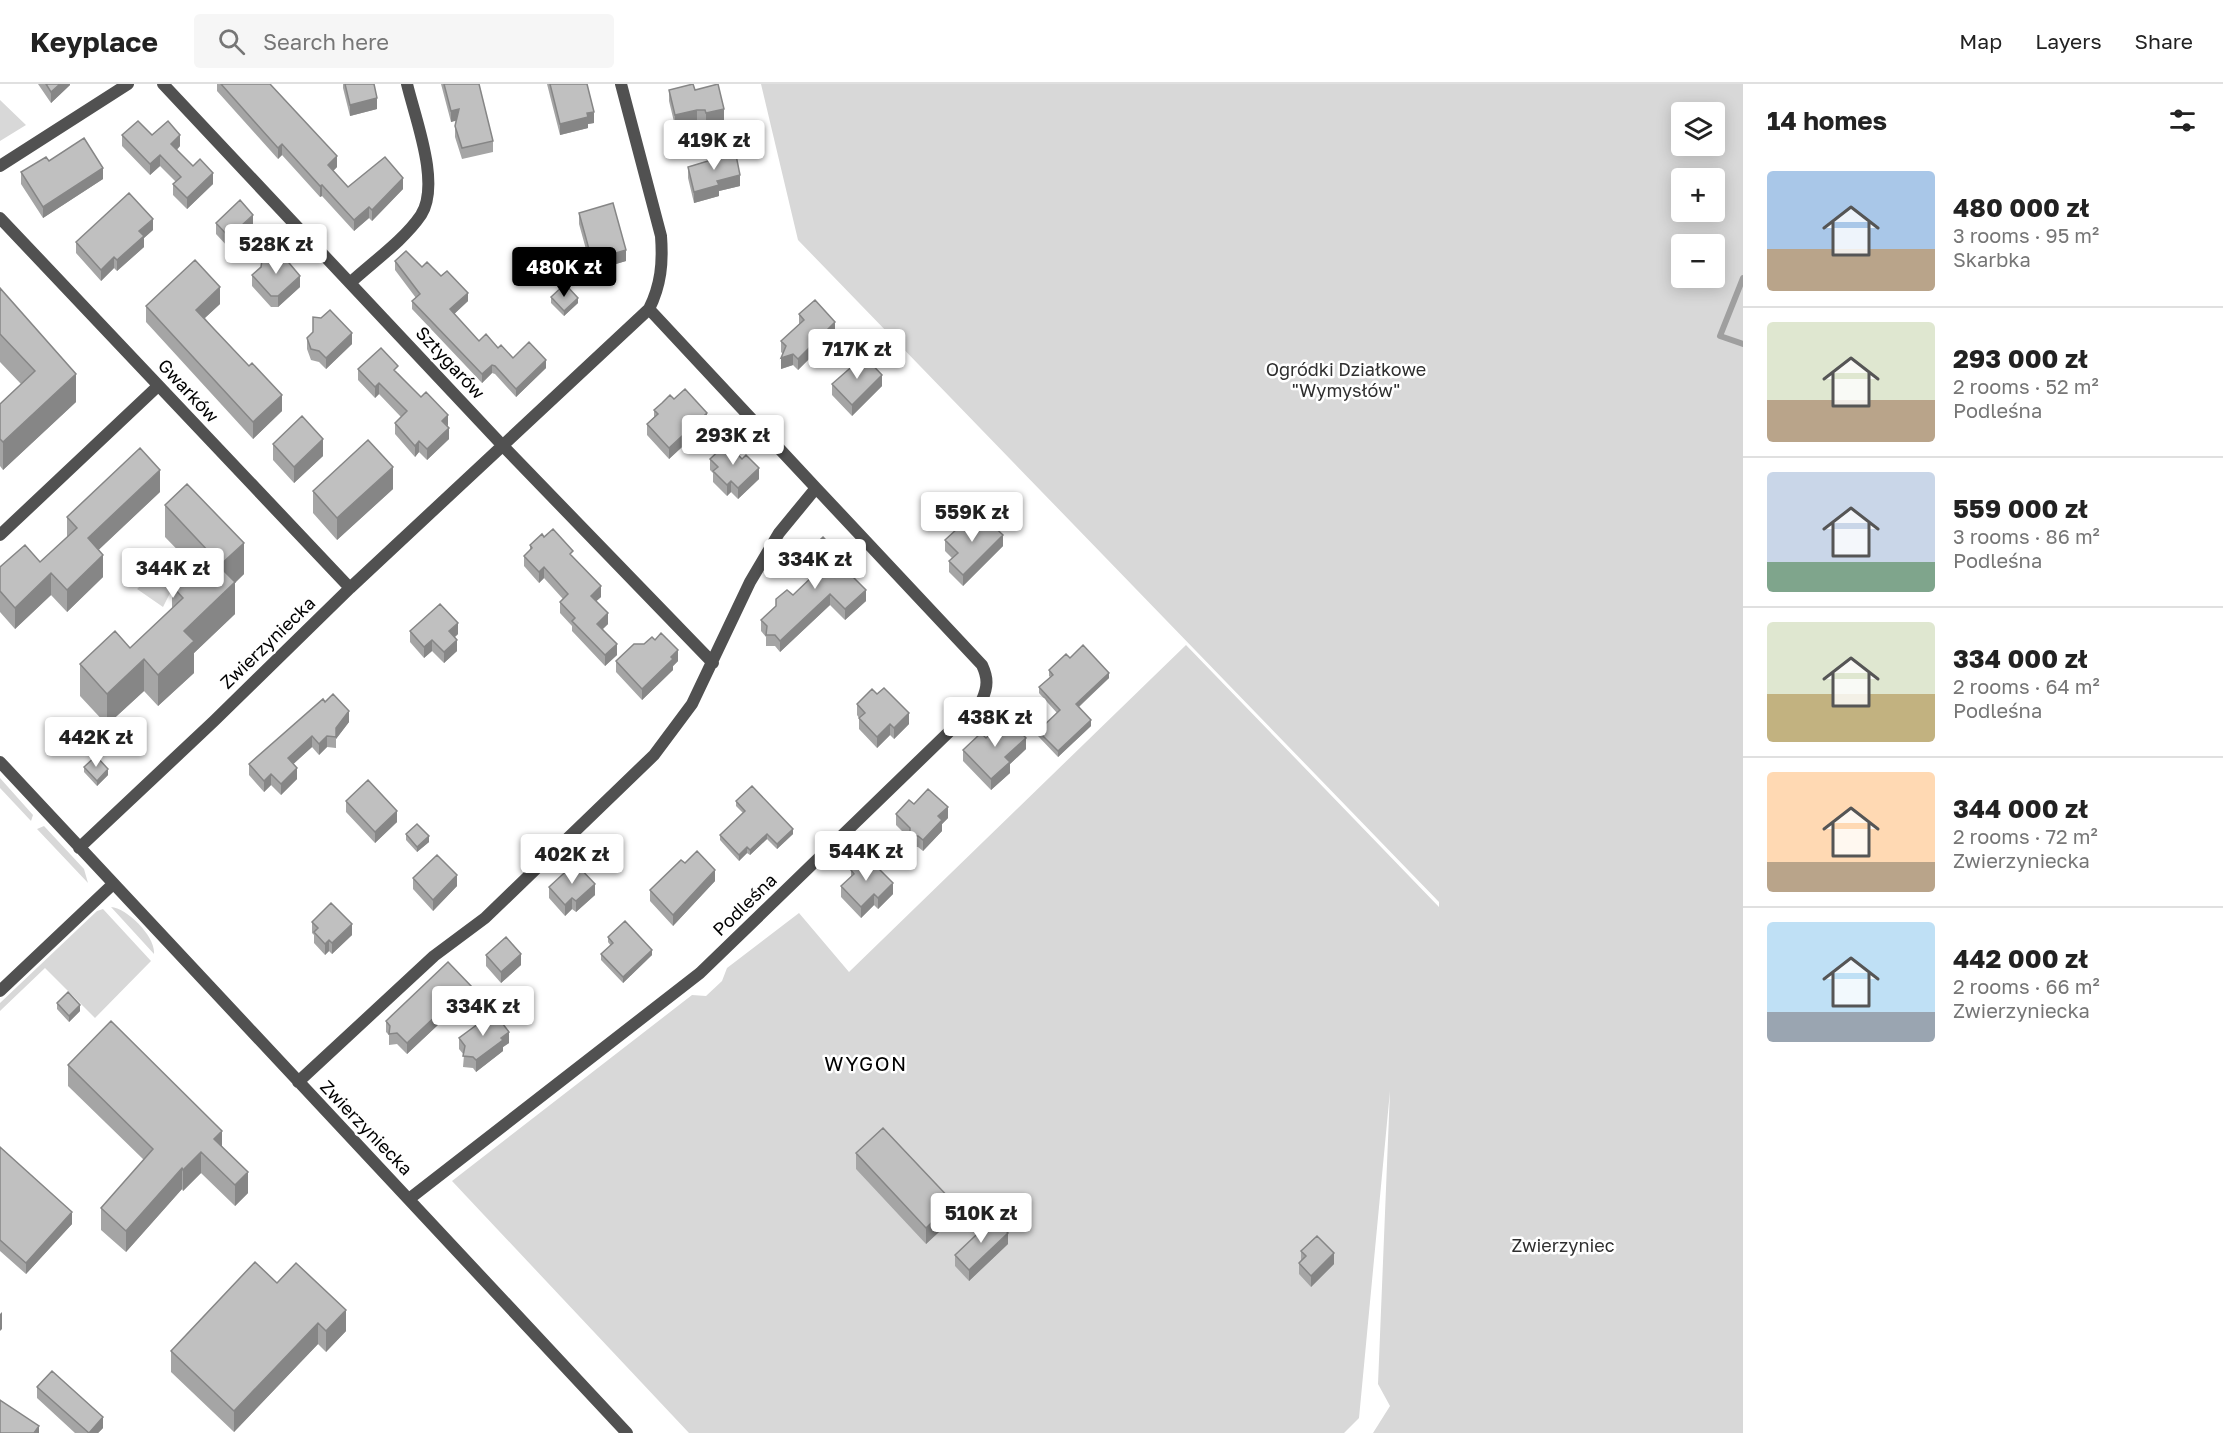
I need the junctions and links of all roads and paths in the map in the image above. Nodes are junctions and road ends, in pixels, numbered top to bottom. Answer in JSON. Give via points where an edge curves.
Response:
{"nodes":[{"id":1,"x":128,"y":84,"type":"edge"},
{"id":2,"x":163,"y":84,"type":"edge"},
{"id":3,"x":407,"y":84,"type":"edge"},
{"id":4,"x":621,"y":84,"type":"edge"},
{"id":5,"x":0,"y":166,"type":"edge"},
{"id":6,"x":0,"y":218,"type":"edge"},
{"id":7,"x":351,"y":282,"type":"junction"},
{"id":8,"x":649,"y":309,"type":"junction"},
{"id":9,"x":158,"y":386,"type":"junction"},
{"id":10,"x":503,"y":446,"type":"junction"},
{"id":11,"x":816,"y":488,"type":"junction"},
{"id":12,"x":0,"y":535,"type":"edge"},
{"id":13,"x":350,"y":588,"type":"junction"},
{"id":14,"x":713,"y":663,"type":"junction"},
{"id":15,"x":0,"y":762,"type":"edge"},
{"id":16,"x":79,"y":848,"type":"junction"},
{"id":17,"x":112,"y":885,"type":"junction"},
{"id":18,"x":0,"y":991,"type":"edge"},
{"id":19,"x":298,"y":1082,"type":"junction"},
{"id":20,"x":409,"y":1199,"type":"junction"},
{"id":21,"x":627,"y":1433,"type":"edge"}],
"edges":[{"from":1,"to":5,"type":"street"},
{"from":2,"to":7,"type":"street","name":"Sztygarów"},
{"from":3,"to":7,"type":"street","via":[[428,167],[428,198],[413,225]]},
{"from":4,"to":8,"type":"street","via":[[663,261]]},
{"from":6,"to":9,"type":"street","name":"Gwarków"},
{"from":7,"to":10,"type":"street","name":"Sztygarów"},
{"from":8,"to":10,"type":"street","name":"Zwierzyniecka"},
{"from":8,"to":11,"type":"street","name":"Podleśna"},
{"from":9,"to":12,"type":"street"},
{"from":9,"to":13,"type":"street","name":"Gwarków"},
{"from":10,"to":13,"type":"street","name":"Zwierzyniecka"},
{"from":10,"to":14,"type":"street","name":"Sztygarów"},
{"from":11,"to":14,"type":"street","via":[[779,533],[750,582]]},
{"from":11,"to":20,"type":"street","name":"Podleśna","via":[[982,665],[987,682],[982,700],[700,973]]},
{"from":13,"to":16,"type":"street","name":"Zwierzyniecka"},
{"from":14,"to":19,"type":"street","via":[[692,704],[654,754],[485,918],[434,956]]},
{"from":15,"to":16,"type":"street","name":"Zwierzyniecka"},
{"from":16,"to":17,"type":"street","name":"Zwierzyniecka"},
{"from":17,"to":18,"type":"street"},
{"from":17,"to":19,"type":"street","name":"Zwierzyniecka"},
{"from":19,"to":20,"type":"street","name":"Zwierzyniecka"},
{"from":20,"to":21,"type":"street","name":"Zwierzyniecka"}]}
